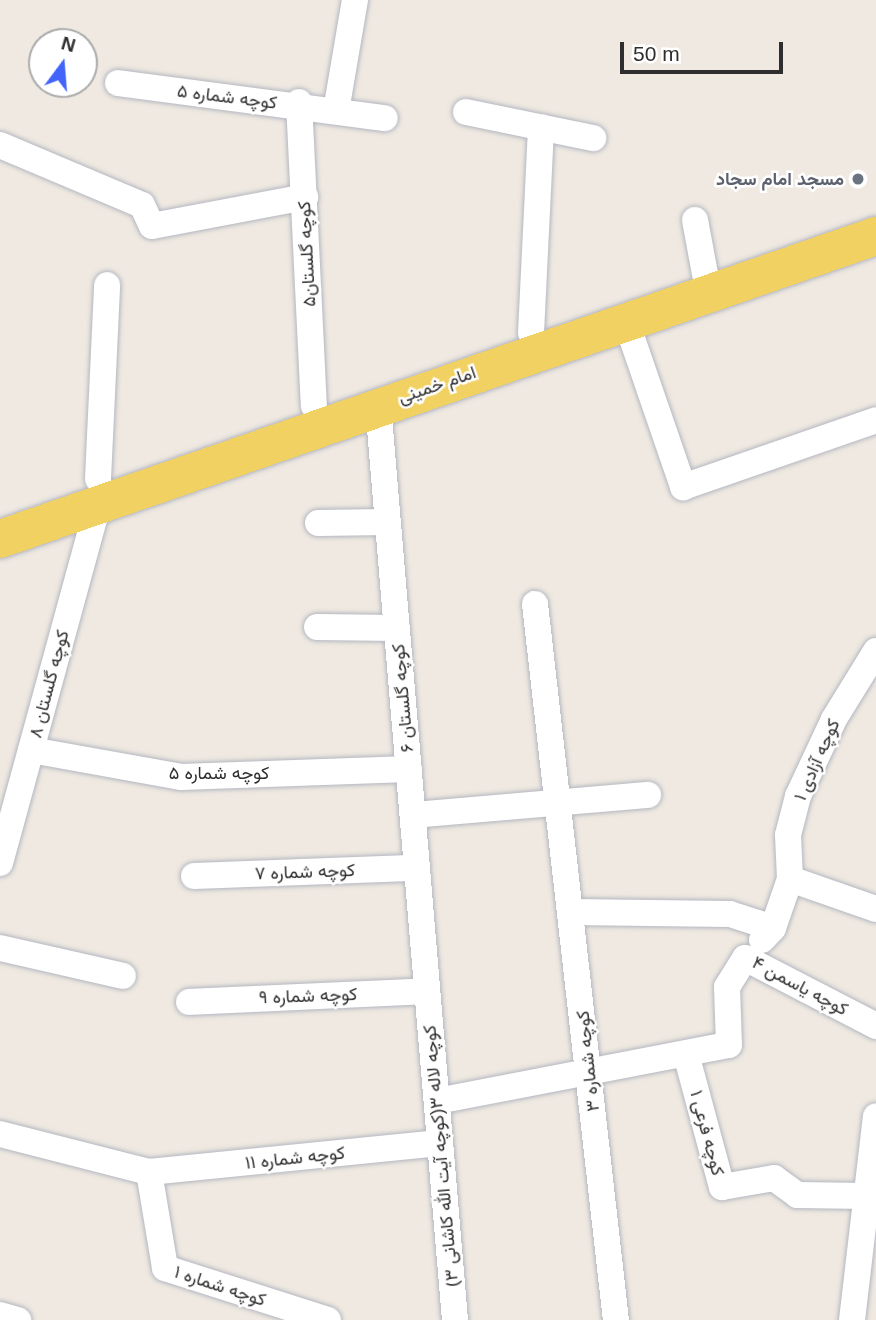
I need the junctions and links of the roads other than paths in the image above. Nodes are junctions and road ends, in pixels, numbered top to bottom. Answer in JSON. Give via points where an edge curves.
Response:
{"nodes":[{"id":1,"x":355,"y":0,"type":"edge"},
{"id":2,"x":118,"y":83,"type":"dead end"},
{"id":3,"x":299,"y":104,"type":"junction"},
{"id":4,"x":336,"y":111,"type":"junction"},
{"id":5,"x":466,"y":112,"type":"dead end"},
{"id":6,"x":386,"y":118,"type":"dead end"},
{"id":7,"x":541,"y":127,"type":"junction"},
{"id":8,"x":593,"y":138,"type":"dead end"},
{"id":9,"x":0,"y":145,"type":"edge"},
{"id":10,"x":305,"y":197,"type":"junction"},
{"id":11,"x":876,"y":216,"type":"edge"},
{"id":12,"x":695,"y":220,"type":"dead end"},
{"id":13,"x":876,"y":236,"type":"edge"},
{"id":14,"x":705,"y":274,"type":"junction"},
{"id":15,"x":107,"y":285,"type":"dead end"},
{"id":16,"x":626,"y":321,"type":"junction"},
{"id":17,"x":531,"y":333,"type":"junction"},
{"id":18,"x":378,"y":405,"type":"junction"},
{"id":19,"x":314,"y":406,"type":"junction"},
{"id":20,"x":876,"y":420,"type":"edge"},
{"id":21,"x":98,"y":492,"type":"junction"},
{"id":22,"x":0,"y":511,"type":"edge"},
{"id":23,"x":388,"y":522,"type":"junction"},
{"id":24,"x":318,"y":523,"type":"dead end"},
{"id":25,"x":0,"y":539,"type":"edge"},
{"id":26,"x":535,"y":604,"type":"dead end"},
{"id":27,"x":317,"y":627,"type":"dead end"},
{"id":28,"x":397,"y":628,"type":"junction"},
{"id":29,"x":876,"y":651,"type":"edge"},
{"id":30,"x":31,"y":750,"type":"junction"},
{"id":31,"x":408,"y":769,"type":"junction"},
{"id":32,"x":648,"y":795,"type":"dead end"},
{"id":33,"x":558,"y":801,"type":"junction"},
{"id":34,"x":413,"y":815,"type":"junction"},
{"id":35,"x":4,"y":830,"type":"edge"},
{"id":36,"x":0,"y":863,"type":"edge"},
{"id":37,"x":417,"y":868,"type":"junction"},
{"id":38,"x":194,"y":876,"type":"dead end"},
{"id":39,"x":790,"y":879,"type":"junction"},
{"id":40,"x":876,"y":909,"type":"edge"},
{"id":41,"x":571,"y":912,"type":"junction"},
{"id":42,"x":773,"y":928,"type":"junction"},
{"id":43,"x":0,"y":947,"type":"edge"},
{"id":44,"x":745,"y":958,"type":"junction"},
{"id":45,"x":122,"y":976,"type":"dead end"},
{"id":46,"x":427,"y":991,"type":"junction"},
{"id":47,"x":189,"y":1002,"type":"dead end"},
{"id":48,"x":876,"y":1026,"type":"edge"},
{"id":49,"x":686,"y":1054,"type":"junction"},
{"id":50,"x":589,"y":1069,"type":"junction"},
{"id":51,"x":437,"y":1101,"type":"junction"},
{"id":52,"x":876,"y":1116,"type":"edge"},
{"id":53,"x":0,"y":1134,"type":"edge"},
{"id":54,"x":440,"y":1143,"type":"junction"},
{"id":55,"x":149,"y":1172,"type":"junction"},
{"id":56,"x":867,"y":1196,"type":"junction"},
{"id":57,"x":0,"y":1315,"type":"edge"},
{"id":58,"x":18,"y":1320,"type":"edge"},
{"id":59,"x":328,"y":1320,"type":"edge"},
{"id":60,"x":455,"y":1320,"type":"edge"},
{"id":61,"x":616,"y":1320,"type":"edge"},
{"id":62,"x":852,"y":1320,"type":"edge"}],
"edges":[{"from":1,"to":4,"type":"street"},
{"from":2,"to":3,"type":"street","name":"کوچه شماره ۵"},
{"from":3,"to":4,"type":"street","name":"کوچه شماره ۵"},
{"from":3,"to":10,"type":"street","name":"کوچه گلستان۵"},
{"from":4,"to":6,"type":"street","name":"کوچه شماره ۵"},
{"from":5,"to":7,"type":"street"},
{"from":7,"to":8,"type":"street"},
{"from":7,"to":17,"type":"street"},
{"from":9,"to":10,"type":"street","via":[[147,215]]},
{"from":10,"to":19,"type":"street","name":"کوچه گلستان۵"},
{"from":11,"to":14,"type":"main road","name":"امام خمینی"},
{"from":12,"to":14,"type":"street"},
{"from":13,"to":16,"type":"main road","name":"امام خمینی"},
{"from":14,"to":17,"type":"main road","name":"امام خمینی"},
{"from":15,"to":21,"type":"street","name":"کوچه گلستان ۸"},
{"from":16,"to":18,"type":"main road","name":"امام خمینی"},
{"from":16,"to":20,"type":"street","via":[[683,486]]},
{"from":17,"to":19,"type":"main road","name":"امام خمینی"},
{"from":18,"to":21,"type":"main road","name":"امام خمینی"},
{"from":18,"to":23,"type":"street","name":"کوچه گلستان ۶"},
{"from":19,"to":21,"type":"main road","name":"امام خمینی"},
{"from":21,"to":22,"type":"main road","name":"امام خمینی"},
{"from":21,"to":25,"type":"main road","name":"امام خمینی"},
{"from":21,"to":30,"type":"street","name":"کوچه گلستان ۸"},
{"from":23,"to":24,"type":"street"},
{"from":23,"to":28,"type":"street","name":"کوچه گلستان ۶"},
{"from":26,"to":33,"type":"street","name":"کوچه شماره ۳"},
{"from":27,"to":28,"type":"street"},
{"from":28,"to":31,"type":"street","name":"کوچه گلستان ۶"},
{"from":29,"to":39,"type":"street","name":"کوچه آزادی ۱","via":[[834,719],[798,796],[788,835]]},
{"from":30,"to":31,"type":"street","name":"کوچه شماره ۵","via":[[181,776]]},
{"from":30,"to":35,"type":"street","name":"کوچه گلستان ۸"},
{"from":31,"to":34,"type":"street","name":"کوچه گلستان ۶"},
{"from":32,"to":33,"type":"street"},
{"from":33,"to":34,"type":"street"},
{"from":33,"to":41,"type":"street","name":"کوچه شماره ۳"},
{"from":34,"to":37,"type":"street","name":"کوچه گلستان ۶"},
{"from":35,"to":36,"type":"street","name":"کوچه گلستان ۸"},
{"from":37,"to":38,"type":"street","name":"کوچه شماره ۷"},
{"from":37,"to":46,"type":"street","name":"کوچه گلستان ۶"},
{"from":39,"to":40,"type":"street"},
{"from":39,"to":42,"type":"street"},
{"from":41,"to":42,"type":"street","via":[[730,914]]},
{"from":41,"to":50,"type":"street","name":"کوچه شماره ۳"},
{"from":42,"to":44,"type":"street"},
{"from":43,"to":45,"type":"street"},
{"from":44,"to":48,"type":"street","name":"کوچه یاسمن ۴"},
{"from":44,"to":49,"type":"street","name":"کوچه یاسمن ۴","via":[[727,987],[729,1045]]},
{"from":46,"to":47,"type":"street","name":"کوچه شماره ۹"},
{"from":46,"to":51,"type":"street","name":"کوچه لاله ۳(کوچه آیت الله کاشانی ۳)"},
{"from":49,"to":50,"type":"street","name":"کوچه یاسمن ۴"},
{"from":49,"to":56,"type":"street","name":"کوچه فرعی ۱","via":[[722,1187],[774,1178],[797,1195]]},
{"from":50,"to":51,"type":"street","name":"کوچه یاسمن ۴"},
{"from":50,"to":61,"type":"street","name":"کوچه شماره ۳"},
{"from":51,"to":54,"type":"street","name":"کوچه لاله ۳(کوچه آیت الله کاشانی ۳)"},
{"from":52,"to":56,"type":"street"},
{"from":53,"to":55,"type":"street","name":"کوچه شماره ۱۱"},
{"from":54,"to":55,"type":"street","name":"کوچه شماره ۱۱"},
{"from":54,"to":60,"type":"street","name":"کوچه لاله ۳(کوچه آیت الله کاشانی ۳)"},
{"from":55,"to":59,"type":"street","name":"کوچه شماره ۱","via":[[165,1268]]},
{"from":56,"to":62,"type":"street"},
{"from":57,"to":58,"type":"street"}]}
